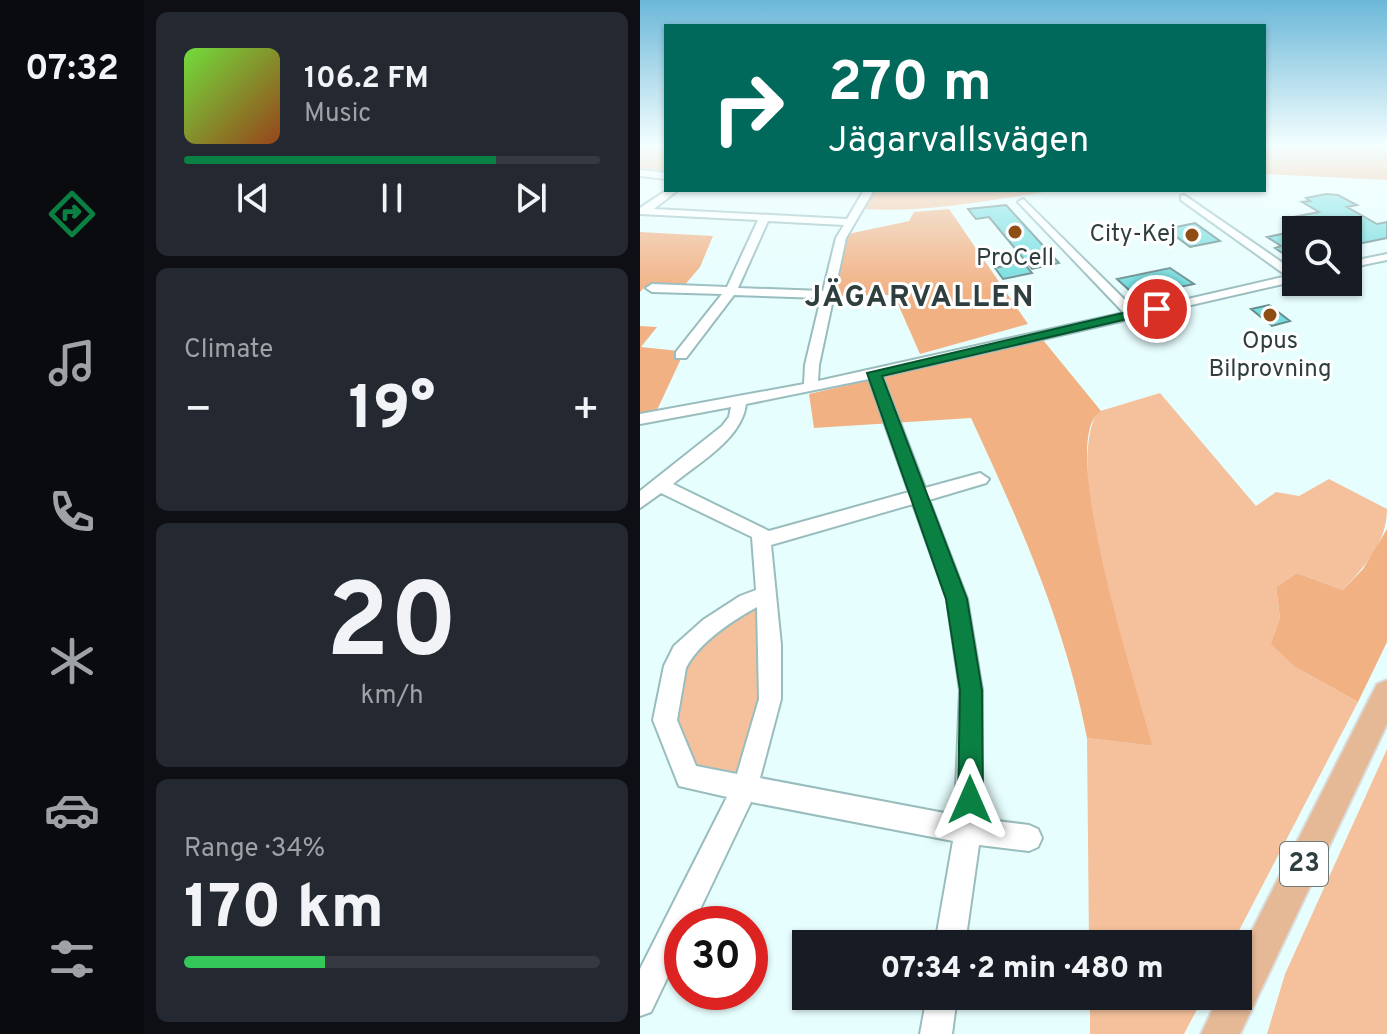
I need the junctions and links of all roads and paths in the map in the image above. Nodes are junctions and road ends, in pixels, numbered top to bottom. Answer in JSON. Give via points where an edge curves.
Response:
{"nodes":[{"id":1,"x":665,"y":195,"type":"edge"},
{"id":2,"x":866,"y":195,"type":"edge"},
{"id":3,"x":1184,"y":198,"type":"dead end"},
{"id":4,"x":1023,"y":202,"type":"dead end"},
{"id":5,"x":642,"y":211,"type":"edge"},
{"id":6,"x":765,"y":217,"type":"junction"},
{"id":7,"x":849,"y":222,"type":"junction"},
{"id":8,"x":1387,"y":257,"type":"edge"},
{"id":9,"x":1362,"y":262,"type":"edge"},
{"id":10,"x":1282,"y":267,"type":"edge"},
{"id":11,"x":1282,"y":280,"type":"edge"},
{"id":12,"x":652,"y":288,"type":"dead end"},
{"id":13,"x":731,"y":291,"type":"junction"},
{"id":14,"x":829,"y":295,"type":"junction"},
{"id":15,"x":1132,"y":314,"type":"junction"},
{"id":16,"x":681,"y":355,"type":"dead end"},
{"id":17,"x":874,"y":373,"type":"junction"},
{"id":18,"x":811,"y":387,"type":"junction"},
{"id":19,"x":739,"y":401,"type":"junction"},
{"id":20,"x":640,"y":419,"type":"edge"},
{"id":21,"x":980,"y":479,"type":"dead end"},
{"id":22,"x":661,"y":486,"type":"junction"},
{"id":23,"x":920,"y":496,"type":"junction"},
{"id":24,"x":640,"y":501,"type":"edge"},
{"id":25,"x":762,"y":540,"type":"junction"},
{"id":26,"x":767,"y":594,"type":"junction"},
{"id":27,"x":1387,"y":694,"type":"edge"},
{"id":28,"x":744,"y":790,"type":"junction"},
{"id":29,"x":968,"y":831,"type":"junction"},
{"id":30,"x":1029,"y":838,"type":"dead end"},
{"id":31,"x":952,"y":930,"type":"edge"},
{"id":32,"x":640,"y":1001,"type":"edge"},
{"id":33,"x":940,"y":1010,"type":"edge"},
{"id":34,"x":936,"y":1034,"type":"edge"},
{"id":35,"x":1220,"y":1034,"type":"edge"}],
"edges":[{"from":1,"to":5,"type":"street"},
{"from":2,"to":7,"type":"street"},
{"from":3,"to":10,"type":"street"},
{"from":4,"to":15,"type":"street"},
{"from":5,"to":6,"type":"street"},
{"from":6,"to":7,"type":"street"},
{"from":6,"to":13,"type":"street"},
{"from":7,"to":14,"type":"street"},
{"from":8,"to":9,"type":"street"},
{"from":11,"to":15,"type":"street"},
{"from":12,"to":13,"type":"street"},
{"from":13,"to":14,"type":"street"},
{"from":13,"to":16,"type":"street"},
{"from":14,"to":18,"type":"street"},
{"from":15,"to":17,"type":"street"},
{"from":17,"to":18,"type":"street"},
{"from":17,"to":23,"type":"street"},
{"from":18,"to":19,"type":"street"},
{"from":19,"to":20,"type":"street"},
{"from":19,"to":22,"type":"street","via":[[737,418],[728,430]]},
{"from":21,"to":23,"type":"street"},
{"from":22,"to":24,"type":"street"},
{"from":22,"to":25,"type":"street","via":[[761,533]]},
{"from":23,"to":25,"type":"street"},
{"from":23,"to":29,"type":"street","via":[[957,599],[971,690]]},
{"from":25,"to":26,"type":"street"},
{"from":26,"to":28,"type":"street","via":[[770,699]]},
{"from":26,"to":28,"type":"street","via":[[710,627],[682,653],[665,720],[688,777]]},
{"from":27,"to":35,"type":"main road","number":"23"},
{"from":28,"to":29,"type":"street"},
{"from":28,"to":32,"type":"street"},
{"from":29,"to":30,"type":"street"},
{"from":29,"to":31,"type":"street"},
{"from":33,"to":34,"type":"street"}]}
